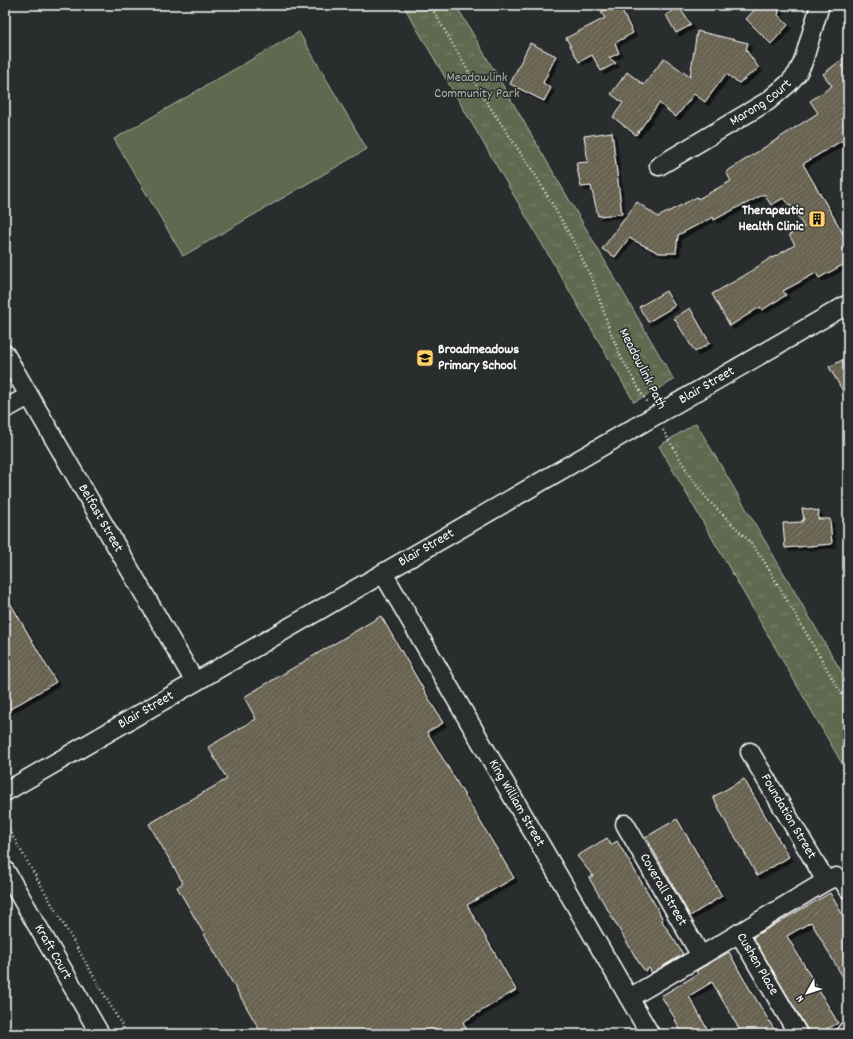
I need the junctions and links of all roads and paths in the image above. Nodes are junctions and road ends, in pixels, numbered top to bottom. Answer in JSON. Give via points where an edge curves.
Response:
{"nodes":[{"id":1,"x":430,"y":5,"type":"edge"},
{"id":2,"x":820,"y":5,"type":"edge"},
{"id":3,"x":659,"y":166,"type":"dead end"},
{"id":4,"x":848,"y":304,"type":"edge"},
{"id":5,"x":5,"y":354,"type":"edge"},
{"id":6,"x":29,"y":396,"type":"junction"},
{"id":7,"x":5,"y":410,"type":"edge"},
{"id":8,"x":655,"y":416,"type":"junction"},
{"id":9,"x":383,"y":573,"type":"junction"},
{"id":10,"x":195,"y":682,"type":"junction"},
{"id":11,"x":848,"y":705,"type":"edge"},
{"id":12,"x":750,"y":752,"type":"dead end"},
{"id":13,"x":5,"y":792,"type":"edge"},
{"id":14,"x":5,"y":823,"type":"edge"},
{"id":15,"x":625,"y":824,"type":"dead end"},
{"id":16,"x":5,"y":870,"type":"edge"},
{"id":17,"x":826,"y":881,"type":"junction"},
{"id":18,"x":848,"y":889,"type":"edge"},
{"id":19,"x":739,"y":933,"type":"junction"},
{"id":20,"x":701,"y":956,"type":"junction"},
{"id":21,"x":629,"y":998,"type":"junction"},
{"id":22,"x":848,"y":1030,"type":"edge"},
{"id":23,"x":100,"y":1034,"type":"edge"},
{"id":24,"x":127,"y":1034,"type":"edge"},
{"id":25,"x":650,"y":1034,"type":"edge"},
{"id":26,"x":798,"y":1034,"type":"edge"},
{"id":27,"x":845,"y":1034,"type":"edge"}],
"edges":[{"from":1,"to":8,"type":"path","name":"Meadowlink Path","via":[[484,98],[536,176],[575,244],[593,281],[621,357]]},
{"from":2,"to":3,"type":"street","name":"Marong Court","via":[[803,62],[788,84],[768,102]]},
{"from":4,"to":8,"type":"street","name":"Blair Street"},
{"from":5,"to":6,"type":"street","name":"Belfast Street"},
{"from":6,"to":7,"type":"street"},
{"from":6,"to":10,"type":"street","name":"Belfast Street"},
{"from":8,"to":9,"type":"street","name":"Blair Street"},
{"from":8,"to":11,"type":"path","name":"Meadowlink Path","via":[[700,490],[750,542],[764,561]]},
{"from":9,"to":10,"type":"street","name":"Blair Street"},
{"from":9,"to":21,"type":"street","name":"King William Street"},
{"from":10,"to":13,"type":"street","name":"Blair Street"},
{"from":12,"to":17,"type":"street","name":"Foundation Street"},
{"from":14,"to":24,"type":"path"},
{"from":15,"to":20,"type":"street","name":"Coverall Street"},
{"from":16,"to":23,"type":"street","name":"Kraft Court"},
{"from":17,"to":18,"type":"street","via":[[836,877],[843,881]]},
{"from":17,"to":19,"type":"street"},
{"from":19,"to":20,"type":"street","name":"Cushen Place"},
{"from":19,"to":26,"type":"street","name":"Cushen Place"},
{"from":20,"to":21,"type":"street","name":"Cushen Place"},
{"from":21,"to":25,"type":"street","name":"King William Street"},
{"from":22,"to":27,"type":"street"}]}
